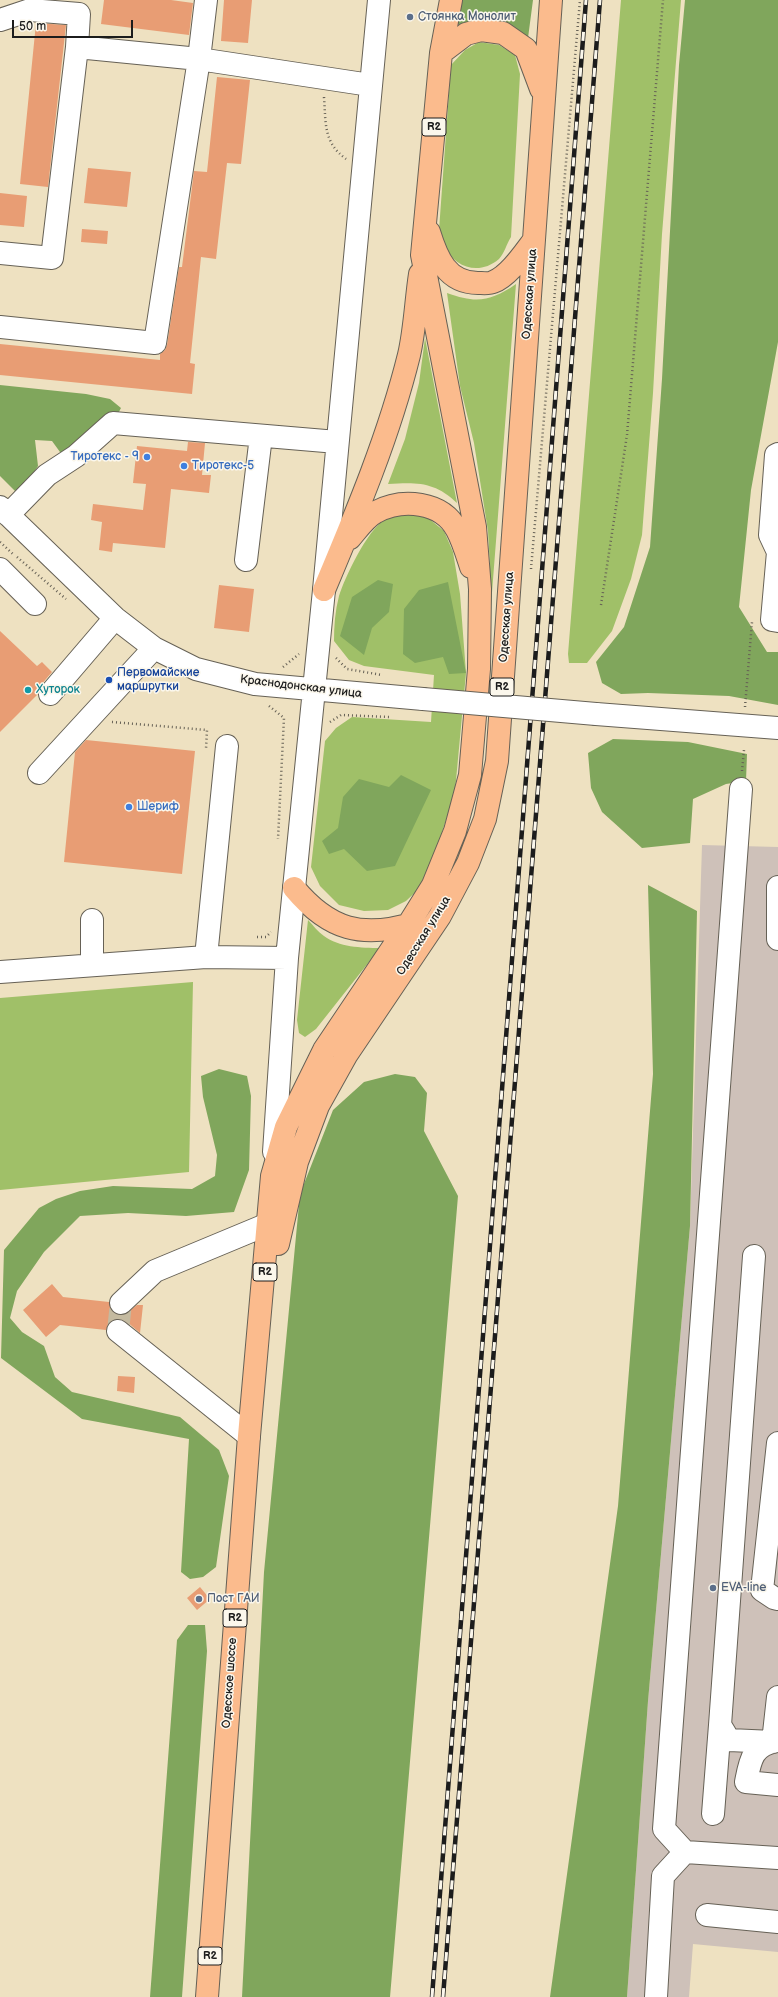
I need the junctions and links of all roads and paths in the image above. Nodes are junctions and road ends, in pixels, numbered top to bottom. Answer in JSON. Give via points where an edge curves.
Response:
{"nodes":[{"id":1,"x":206,"y":0,"type":"edge"},
{"id":2,"x":379,"y":0,"type":"edge"},
{"id":3,"x":451,"y":0,"type":"edge"},
{"id":4,"x":551,"y":0,"type":"edge"},
{"id":5,"x":580,"y":0,"type":"edge"},
{"id":6,"x":663,"y":0,"type":"edge"},
{"id":7,"x":0,"y":20,"type":"edge"},
{"id":8,"x":77,"y":47,"type":"junction"},
{"id":9,"x":440,"y":53,"type":"junction"},
{"id":10,"x":199,"y":59,"type":"junction"},
{"id":11,"x":323,"y":78,"type":"junction"},
{"id":12,"x":370,"y":86,"type":"junction"},
{"id":13,"x":544,"y":96,"type":"junction"},
{"id":14,"x":362,"y":172,"type":"junction"},
{"id":15,"x":425,"y":220,"type":"junction"},
{"id":16,"x":534,"y":240,"type":"junction"},
{"id":17,"x":0,"y":253,"type":"edge"},
{"id":18,"x":422,"y":255,"type":"junction"},
{"id":19,"x":0,"y":327,"type":"edge"},
{"id":20,"x":261,"y":436,"type":"junction"},
{"id":21,"x":337,"y":442,"type":"junction"},
{"id":22,"x":778,"y":454,"type":"edge"},
{"id":23,"x":4,"y":511,"type":"edge"},
{"id":24,"x":343,"y":545,"type":"junction"},
{"id":25,"x":246,"y":560,"type":"dead end"},
{"id":26,"x":0,"y":570,"type":"edge"},
{"id":27,"x":531,"y":574,"type":"dead end"},
{"id":28,"x":480,"y":589,"type":"junction"},
{"id":29,"x":324,"y":590,"type":"junction"},
{"id":30,"x":35,"y":604,"type":"dead end"},
{"id":31,"x":601,"y":605,"type":"dead end"},
{"id":32,"x":115,"y":618,"type":"junction"},
{"id":33,"x":775,"y":620,"type":"edge"},
{"id":34,"x":154,"y":648,"type":"junction"},
{"id":35,"x":336,"y":658,"type":"dead end"},
{"id":36,"x":347,"y":669,"type":"dead end"},
{"id":37,"x":313,"y":690,"type":"junction"},
{"id":38,"x":50,"y":694,"type":"dead end"},
{"id":39,"x":272,"y":706,"type":"dead end"},
{"id":40,"x":744,"y":709,"type":"dead end"},
{"id":41,"x":395,"y":717,"type":"dead end"},
{"id":42,"x":284,"y":718,"type":"dead end"},
{"id":43,"x":328,"y":724,"type":"dead end"},
{"id":44,"x":778,"y":728,"type":"edge"},
{"id":45,"x":227,"y":746,"type":"dead end"},
{"id":46,"x":39,"y":772,"type":"dead end"},
{"id":47,"x":741,"y":789,"type":"dead end"},
{"id":48,"x":778,"y":887,"type":"edge"},
{"id":49,"x":294,"y":888,"type":"junction"},
{"id":50,"x":778,"y":890,"type":"edge"},
{"id":51,"x":440,"y":916,"type":"junction"},
{"id":52,"x":92,"y":920,"type":"dead end"},
{"id":53,"x":408,"y":925,"type":"junction"},
{"id":54,"x":778,"y":935,"type":"edge"},
{"id":55,"x":778,"y":939,"type":"edge"},
{"id":56,"x":206,"y":957,"type":"junction"},
{"id":57,"x":287,"y":958,"type":"junction"},
{"id":58,"x":92,"y":965,"type":"junction"},
{"id":59,"x":0,"y":972,"type":"edge"},
{"id":60,"x":272,"y":1176,"type":"junction"},
{"id":61,"x":268,"y":1224,"type":"junction"},
{"id":62,"x":754,"y":1256,"type":"dead end"},
{"id":63,"x":121,"y":1303,"type":"tunnel mouth"},
{"id":64,"x":261,"y":1321,"type":"junction"},
{"id":65,"x":118,"y":1331,"type":"dead end"},
{"id":66,"x":249,"y":1436,"type":"junction"},
{"id":67,"x":777,"y":1456,"type":"edge"},
{"id":68,"x":775,"y":1503,"type":"edge"},
{"id":69,"x":772,"y":1550,"type":"edge"},
{"id":70,"x":778,"y":1599,"type":"edge"},
{"id":71,"x":778,"y":1697,"type":"edge"},
{"id":72,"x":720,"y":1725,"type":"junction"},
{"id":73,"x":775,"y":1741,"type":"edge"},
{"id":74,"x":778,"y":1785,"type":"edge"},
{"id":75,"x":713,"y":1814,"type":"dead end"},
{"id":76,"x":686,"y":1852,"type":"junction"},
{"id":77,"x":778,"y":1858,"type":"edge"},
{"id":78,"x":707,"y":1915,"type":"dead end"},
{"id":79,"x":778,"y":1922,"type":"edge"},
{"id":80,"x":207,"y":1997,"type":"edge"},
{"id":81,"x":656,"y":1997,"type":"edge"}],
"edges":[{"from":1,"to":10,"type":"street"},
{"from":2,"to":12,"type":"street","name":"Одесская улица"},
{"from":3,"to":9,"type":"main road","name":"Одесская улица","number":"R2"},
{"from":4,"to":13,"type":"main road","name":"Одесская улица","number":"R2"},
{"from":5,"to":27,"type":"path"},
{"from":6,"to":31,"type":"path","via":[[627,435]]},
{"from":7,"to":8,"type":"street","via":[[30,10],[78,14]]},
{"from":8,"to":10,"type":"street"},
{"from":8,"to":17,"type":"street","via":[[52,258]]},
{"from":9,"to":13,"type":"main road","via":[[466,34],[481,30],[503,33],[526,48]]},
{"from":9,"to":15,"type":"main road","name":"Одесская улица","number":"R2"},
{"from":10,"to":11,"type":"street"},
{"from":10,"to":19,"type":"street","via":[[155,343]]},
{"from":11,"to":12,"type":"street"},
{"from":11,"to":14,"type":"path","via":[[327,134],[336,152]]},
{"from":12,"to":14,"type":"street","name":"Одесская улица"},
{"from":13,"to":16,"type":"main road","name":"Одесская улица","number":"R2"},
{"from":14,"to":21,"type":"street","name":"Одесская улица"},
{"from":15,"to":16,"type":"main road","via":[[437,257],[448,272],[468,283],[493,283],[515,265]]},
{"from":15,"to":18,"type":"main road","name":"Одесская улица","number":"R2"},
{"from":16,"to":51,"type":"main road","name":"Одесская улица","number":"R2","via":[[497,761],[485,819],[468,863]]},
{"from":18,"to":24,"type":"main road","via":[[410,353],[392,416]]},
{"from":18,"to":28,"type":"main road","name":"Одесская улица","number":"R2","via":[[476,527]]},
{"from":20,"to":21,"type":"street"},
{"from":20,"to":23,"type":"street","via":[[113,423],[76,456],[47,475]]},
{"from":20,"to":25,"type":"street"},
{"from":21,"to":29,"type":"street","name":"Одесская улица"},
{"from":22,"to":33,"type":"street","via":[[770,535],[778,552]]},
{"from":23,"to":32,"type":"street","name":"Краснодонская улица"},
{"from":24,"to":28,"type":"main road","via":[[375,512],[402,503],[425,504],[443,514],[457,529]]},
{"from":24,"to":29,"type":"main road"},
{"from":26,"to":30,"type":"street"},
{"from":28,"to":53,"type":"main road","name":"Одесская улица","number":"R2","via":[[479,669],[470,775],[455,831],[436,878]]},
{"from":29,"to":37,"type":"street","name":"Одесская улица"},
{"from":32,"to":34,"type":"street","name":"Краснодонская улица"},
{"from":32,"to":38,"type":"street"},
{"from":33,"to":40,"type":"path","via":[[753,618]]},
{"from":34,"to":37,"type":"street","name":"Краснодонская улица","via":[[196,669],[255,684]]},
{"from":34,"to":46,"type":"street"},
{"from":35,"to":36,"type":"path"},
{"from":37,"to":44,"type":"street","name":"Краснодонская улица","bridge":true},
{"from":37,"to":49,"type":"street","name":"Одесская улица"},
{"from":39,"to":42,"type":"path"},
{"from":41,"to":43,"type":"path","via":[[341,715]]},
{"from":45,"to":56,"type":"street"},
{"from":47,"to":76,"type":"street","via":[[664,1829]]},
{"from":48,"to":50,"type":"street"},
{"from":49,"to":53,"type":"main road","via":[[321,915],[348,928],[386,931]]},
{"from":49,"to":57,"type":"street","name":"Одесская улица"},
{"from":50,"to":54,"type":"street"},
{"from":51,"to":53,"type":"main road"},
{"from":51,"to":64,"type":"main road","name":"Одесская улица","number":"R2","via":[[347,1054],[318,1106],[297,1162]]},
{"from":52,"to":58,"type":"street"},
{"from":53,"to":60,"type":"main road","name":"Одесская улица","number":"R2","via":[[324,1050],[286,1127]]},
{"from":54,"to":55,"type":"street"},
{"from":56,"to":57,"type":"street"},
{"from":56,"to":58,"type":"street"},
{"from":57,"to":60,"type":"street","name":"Одесская улица"},
{"from":58,"to":59,"type":"street"},
{"from":60,"to":61,"type":"main road","name":"Одесская улица","number":"R2"},
{"from":61,"to":63,"type":"street","via":[[155,1271]]},
{"from":61,"to":64,"type":"main road","name":"Одесская улица","number":"R2"},
{"from":62,"to":72,"type":"street"},
{"from":64,"to":66,"type":"main road","name":"Одесское шоссе","number":"R2"},
{"from":65,"to":66,"type":"street"},
{"from":66,"to":80,"type":"main road","name":"Одесское шоссе","number":"R2"},
{"from":67,"to":68,"type":"street"},
{"from":68,"to":69,"type":"street"},
{"from":69,"to":70,"type":"street","via":[[762,1590]]},
{"from":71,"to":73,"type":"street"},
{"from":72,"to":73,"type":"street","via":[[729,1740]]},
{"from":72,"to":75,"type":"street"},
{"from":73,"to":74,"type":"street","via":[[760,1747],[751,1757],[746,1782]]},
{"from":76,"to":77,"type":"street"},
{"from":76,"to":81,"type":"street","via":[[663,1876]]},
{"from":78,"to":79,"type":"street"}]}
